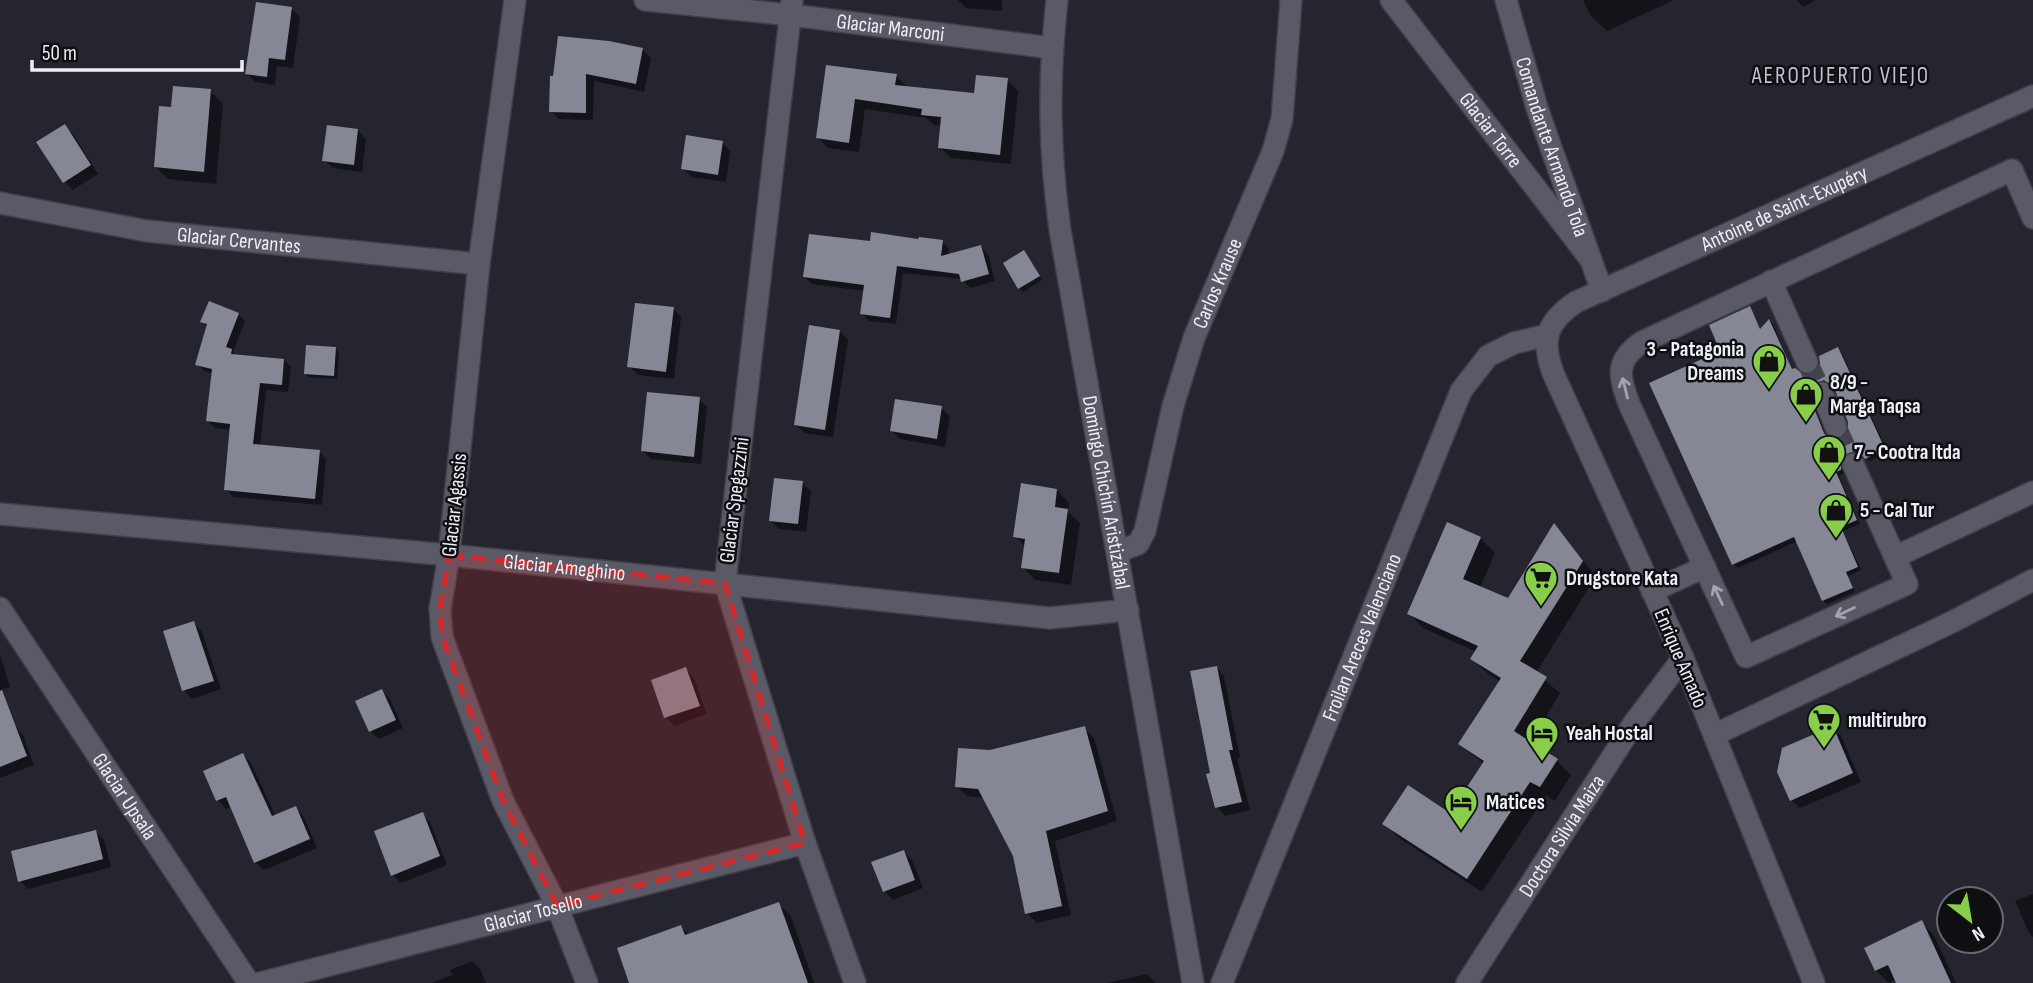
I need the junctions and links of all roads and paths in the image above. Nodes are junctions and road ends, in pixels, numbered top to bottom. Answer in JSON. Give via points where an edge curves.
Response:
{"nodes":[{"id":1,"x":516,"y":0,"type":"edge"},
{"id":2,"x":645,"y":0,"type":"edge"},
{"id":3,"x":1057,"y":0,"type":"edge"},
{"id":4,"x":1291,"y":0,"type":"edge"},
{"id":5,"x":1391,"y":0,"type":"edge"},
{"id":6,"x":1506,"y":0,"type":"edge"},
{"id":7,"x":792,"y":7,"type":"edge"},
{"id":8,"x":1052,"y":48,"type":"junction"},
{"id":9,"x":2033,"y":96,"type":"edge"},
{"id":10,"x":0,"y":204,"type":"edge"},
{"id":11,"x":2033,"y":218,"type":"edge"},
{"id":12,"x":1591,"y":260,"type":"junction"},
{"id":13,"x":479,"y":264,"type":"junction"},
{"id":14,"x":1771,"y":281,"type":"junction"},
{"id":15,"x":1602,"y":291,"type":"junction"},
{"id":16,"x":1547,"y":335,"type":"junction"},
{"id":17,"x":1807,"y":362,"type":"tunnel mouth"},
{"id":18,"x":1822,"y":393,"type":"tunnel mouth"},
{"id":19,"x":1836,"y":427,"type":"tunnel mouth"},
{"id":20,"x":1853,"y":464,"type":"tunnel mouth"},
{"id":21,"x":2033,"y":492,"type":"edge"},
{"id":22,"x":0,"y":514,"type":"edge"},
{"id":23,"x":1117,"y":552,"type":"junction"},
{"id":24,"x":449,"y":555,"type":"junction"},
{"id":25,"x":1895,"y":557,"type":"junction"},
{"id":26,"x":1705,"y":567,"type":"junction"},
{"id":27,"x":2033,"y":580,"type":"edge"},
{"id":28,"x":724,"y":583,"type":"junction"},
{"id":29,"x":1652,"y":591,"type":"junction"},
{"id":30,"x":0,"y":608,"type":"edge"},
{"id":31,"x":1128,"y":610,"type":"junction"},
{"id":32,"x":1683,"y":658,"type":"junction"},
{"id":33,"x":1714,"y":735,"type":"junction"},
{"id":34,"x":806,"y":843,"type":"junction"},
{"id":35,"x":557,"y":906,"type":"junction"},
{"id":36,"x":249,"y":983,"type":"edge"},
{"id":37,"x":260,"y":983,"type":"edge"},
{"id":38,"x":587,"y":983,"type":"edge"},
{"id":39,"x":855,"y":983,"type":"edge"},
{"id":40,"x":1193,"y":983,"type":"edge"},
{"id":41,"x":1222,"y":983,"type":"edge"},
{"id":42,"x":1467,"y":983,"type":"edge"},
{"id":43,"x":1814,"y":983,"type":"edge"}],
"edges":[{"from":1,"to":13,"type":"street","name":"Glaciar Agassis"},
{"from":2,"to":7,"type":"street","name":"Glaciar Marconi"},
{"from":3,"to":8,"type":"street","name":"Domingo Chichín Aristizábal"},
{"from":4,"to":23,"type":"street","name":"Carlos Krause","via":[[1282,119],[1273,151],[1194,338],[1173,405],[1145,531],[1138,544]]},
{"from":5,"to":12,"type":"street","name":"Glaciar Torre"},
{"from":6,"to":12,"type":"street","name":"Comandante Armando Tola","via":[[1537,108]]},
{"from":7,"to":8,"type":"street","name":"Glaciar Marconi"},
{"from":7,"to":28,"type":"street","name":"Glaciar Spegazzini"},
{"from":8,"to":23,"type":"street","name":"Domingo Chichín Aristizábal","via":[[1050,132],[1056,205]]},
{"from":9,"to":15,"type":"street","name":"Antoine de Saint-Exupéry"},
{"from":10,"to":13,"type":"street","name":"Glaciar Cervantes","via":[[147,231]]},
{"from":11,"to":14,"type":"street","via":[[2012,170]]},
{"from":12,"to":15,"type":"street","name":"Comandante Armando Tola"},
{"from":13,"to":24,"type":"street","name":"Glaciar Agassis"},
{"from":14,"to":17,"type":"street"},
{"from":26,"to":14,"type":"street","one_way":true,"via":[[1630,406],[1621,366],[1627,353],[1642,342]]},
{"from":15,"to":16,"type":"street","name":"Antoine de Saint-Exupéry","via":[[1564,310]]},
{"from":16,"to":29,"type":"street","name":"Enrique Amado","via":[[1553,373]]},
{"from":16,"to":41,"type":"street","name":"Froilan Areces Valenciano","via":[[1514,343],[1488,356],[1461,391]]},
{"from":18,"to":19,"type":"street"},
{"from":20,"to":25,"type":"street"},
{"from":21,"to":25,"type":"street"},
{"from":22,"to":24,"type":"street","name":"Glaciar Ameghino"},
{"from":23,"to":31,"type":"street","name":"Domingo Chichín Aristizábal"},
{"from":24,"to":28,"type":"street","name":"Glaciar Ameghino"},
{"from":24,"to":35,"type":"street","name":"Glaciar Agassis","via":[[440,609],[442,638],[503,802]]},
{"from":25,"to":26,"type":"street","one_way":true,"via":[[1907,584],[1746,657]]},
{"from":26,"to":29,"type":"street"},
{"from":27,"to":33,"type":"street"},
{"from":28,"to":31,"type":"street","name":"Glaciar Ameghino","via":[[1049,618]]},
{"from":28,"to":34,"type":"street","name":"Glaciar Spegazzini"},
{"from":29,"to":32,"type":"street","name":"Enrique Amado"},
{"from":30,"to":36,"type":"street","name":"Glaciar Upsala"},
{"from":31,"to":40,"type":"street","name":"Domingo Chichín Aristizábal"},
{"from":32,"to":33,"type":"street","name":"Enrique Amado"},
{"from":32,"to":42,"type":"street","name":"Doctora Silvia Maiza","via":[[1634,723]]},
{"from":33,"to":43,"type":"street","name":"Enrique Amado"},
{"from":34,"to":35,"type":"street","name":"Glaciar Tosello"},
{"from":34,"to":39,"type":"street","name":"Glaciar Spegazzini"},
{"from":35,"to":37,"type":"street","name":"Glaciar Tosello"},
{"from":35,"to":38,"type":"street","name":"Glaciar Agassis"}]}
